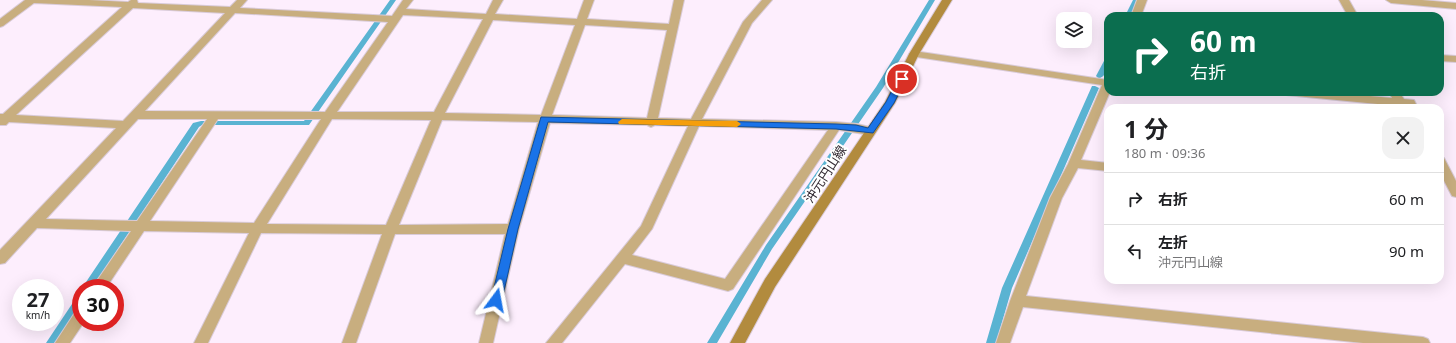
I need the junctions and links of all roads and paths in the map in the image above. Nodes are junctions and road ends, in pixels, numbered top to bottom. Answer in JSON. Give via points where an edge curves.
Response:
{"nodes":[{"id":1,"x":31,"y":0,"type":"edge"},
{"id":2,"x":35,"y":0,"type":"edge"},
{"id":3,"x":242,"y":0,"type":"edge"},
{"id":4,"x":408,"y":0,"type":"edge"},
{"id":5,"x":498,"y":0,"type":"edge"},
{"id":6,"x":589,"y":0,"type":"edge"},
{"id":7,"x":679,"y":0,"type":"edge"},
{"id":8,"x":767,"y":0,"type":"edge"},
{"id":9,"x":947,"y":0,"type":"edge"},
{"id":10,"x":1142,"y":0,"type":"edge"},
{"id":11,"x":1344,"y":0,"type":"edge"},
{"id":12,"x":1391,"y":0,"type":"edge"},
{"id":13,"x":133,"y":3,"type":"edge"},
{"id":14,"x":1456,"y":6,"type":"edge"},
{"id":15,"x":233,"y":10,"type":"junction"},
{"id":16,"x":1138,"y":12,"type":"edge"},
{"id":17,"x":1351,"y":12,"type":"edge"},
{"id":18,"x":397,"y":16,"type":"junction"},
{"id":19,"x":489,"y":18,"type":"junction"},
{"id":20,"x":580,"y":22,"type":"junction"},
{"id":21,"x":0,"y":24,"type":"edge"},
{"id":22,"x":672,"y":27,"type":"junction"},
{"id":23,"x":914,"y":54,"type":"junction"},
{"id":24,"x":1444,"y":58,"type":"edge"},
{"id":25,"x":1456,"y":59,"type":"edge"},
{"id":26,"x":1104,"y":82,"type":"edge"},
{"id":27,"x":1104,"y":93,"type":"edge"},
{"id":28,"x":1375,"y":96,"type":"edge"},
{"id":29,"x":1397,"y":97,"type":"edge"},
{"id":30,"x":1410,"y":104,"type":"edge"},
{"id":31,"x":135,"y":115,"type":"junction"},
{"id":32,"x":329,"y":115,"type":"junction"},
{"id":33,"x":438,"y":116,"type":"junction"},
{"id":34,"x":544,"y":119,"type":"junction"},
{"id":35,"x":2,"y":120,"type":"edge"},
{"id":36,"x":211,"y":120,"type":"junction"},
{"id":37,"x":651,"y":122,"type":"junction"},
{"id":38,"x":694,"y":123,"type":"junction"},
{"id":39,"x":126,"y":125,"type":"junction"},
{"id":40,"x":840,"y":127,"type":"junction"},
{"id":41,"x":870,"y":131,"type":"junction"},
{"id":42,"x":1074,"y":164,"type":"junction"},
{"id":43,"x":1104,"y":167,"type":"edge"},
{"id":44,"x":1444,"y":169,"type":"edge"},
{"id":45,"x":1456,"y":192,"type":"edge"},
{"id":46,"x":34,"y":223,"type":"junction"},
{"id":47,"x":132,"y":226,"type":"junction"},
{"id":48,"x":257,"y":229,"type":"junction"},
{"id":49,"x":513,"y":229,"type":"junction"},
{"id":50,"x":390,"y":230,"type":"junction"},
{"id":51,"x":1,"y":257,"type":"edge"},
{"id":52,"x":622,"y":258,"type":"junction"},
{"id":53,"x":104,"y":279,"type":"edge"},
{"id":54,"x":1017,"y":301,"type":"junction"},
{"id":55,"x":72,"y":328,"type":"edge"},
{"id":56,"x":62,"y":343,"type":"edge"},
{"id":57,"x":201,"y":343,"type":"edge"},
{"id":58,"x":349,"y":343,"type":"edge"},
{"id":59,"x":486,"y":343,"type":"edge"},
{"id":60,"x":553,"y":343,"type":"edge"},
{"id":61,"x":737,"y":343,"type":"edge"},
{"id":62,"x":1003,"y":343,"type":"edge"},
{"id":63,"x":1423,"y":343,"type":"edge"}],
"edges":[{"from":1,"to":21,"type":"street"},
{"from":2,"to":13,"type":"street"},
{"from":3,"to":15,"type":"street"},
{"from":4,"to":18,"type":"street"},
{"from":5,"to":19,"type":"street"},
{"from":6,"to":20,"type":"street"},
{"from":7,"to":22,"type":"street"},
{"from":8,"to":38,"type":"street","via":[[748,22]]},
{"from":9,"to":23,"type":"main road","name":"沖元円山線"},
{"from":10,"to":16,"type":"street"},
{"from":11,"to":17,"type":"street"},
{"from":12,"to":14,"type":"street"},
{"from":13,"to":15,"type":"street"},
{"from":13,"to":35,"type":"street"},
{"from":15,"to":18,"type":"street","via":[[379,18]]},
{"from":15,"to":31,"type":"street"},
{"from":18,"to":19,"type":"street"},
{"from":18,"to":32,"type":"street"},
{"from":19,"to":20,"type":"street"},
{"from":19,"to":33,"type":"street"},
{"from":20,"to":22,"type":"street"},
{"from":20,"to":34,"type":"street"},
{"from":22,"to":37,"type":"street"},
{"from":23,"to":26,"type":"street"},
{"from":23,"to":41,"type":"main road","name":"沖元円山線","via":[[890,103]]},
{"from":24,"to":25,"type":"street"},
{"from":27,"to":42,"type":"street"},
{"from":28,"to":29,"type":"street"},
{"from":29,"to":30,"type":"street"},
{"from":31,"to":36,"type":"street"},
{"from":31,"to":39,"type":"street"},
{"from":32,"to":33,"type":"street"},
{"from":32,"to":36,"type":"street"},
{"from":32,"to":48,"type":"street"},
{"from":33,"to":34,"type":"street"},
{"from":33,"to":50,"type":"street"},
{"from":34,"to":37,"type":"street"},
{"from":34,"to":49,"type":"street"},
{"from":35,"to":39,"type":"street"},
{"from":36,"to":47,"type":"street"},
{"from":37,"to":38,"type":"street"},
{"from":38,"to":40,"type":"street"},
{"from":38,"to":52,"type":"street","via":[[646,229]]},
{"from":39,"to":46,"type":"street"},
{"from":40,"to":41,"type":"street"},
{"from":40,"to":52,"type":"street","via":[[728,284]]},
{"from":41,"to":61,"type":"main road","name":"沖元円山線","via":[[770,283]]},
{"from":42,"to":43,"type":"street"},
{"from":42,"to":54,"type":"street","via":[[1056,198]]},
{"from":44,"to":45,"type":"street"},
{"from":46,"to":47,"type":"street"},
{"from":46,"to":51,"type":"street"},
{"from":47,"to":48,"type":"street"},
{"from":47,"to":53,"type":"street"},
{"from":48,"to":50,"type":"street"},
{"from":48,"to":57,"type":"street"},
{"from":49,"to":50,"type":"street"},
{"from":49,"to":59,"type":"street"},
{"from":50,"to":58,"type":"street"},
{"from":52,"to":60,"type":"street"},
{"from":54,"to":62,"type":"street"},
{"from":54,"to":63,"type":"street"},
{"from":55,"to":56,"type":"street"}]}
